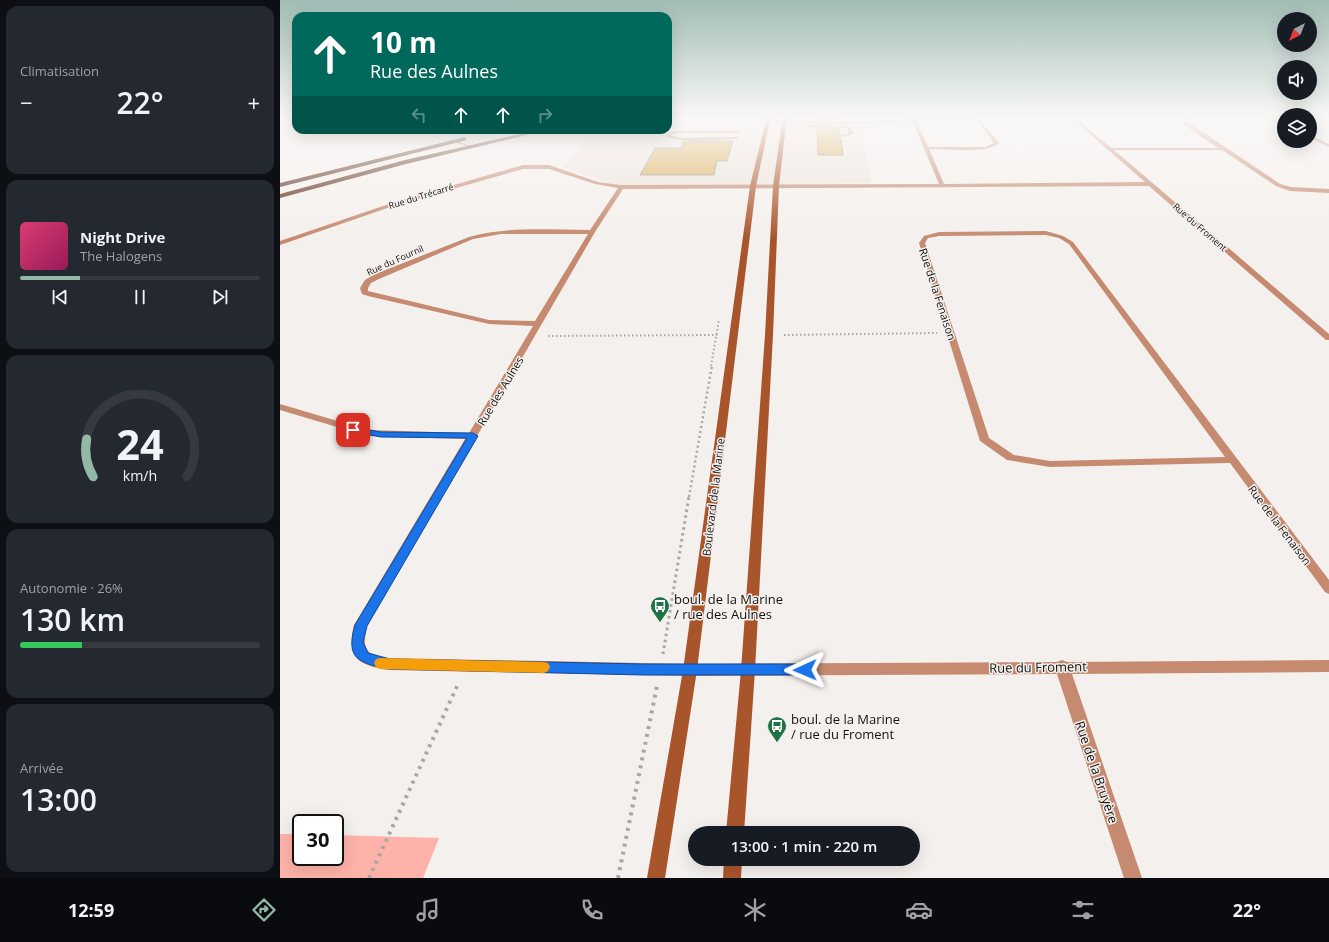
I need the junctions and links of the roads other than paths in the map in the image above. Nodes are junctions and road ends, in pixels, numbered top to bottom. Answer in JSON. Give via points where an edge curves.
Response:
{"nodes":[{"id":1,"x":391,"y":157,"type":"edge"},
{"id":2,"x":426,"y":157,"type":"edge"},
{"id":3,"x":760,"y":157,"type":"edge"},
{"id":4,"x":780,"y":157,"type":"edge"},
{"id":5,"x":930,"y":157,"type":"edge"},
{"id":6,"x":1119,"y":157,"type":"edge"},
{"id":7,"x":1234,"y":157,"type":"edge"},
{"id":8,"x":1150,"y":184,"type":"junction"},
{"id":9,"x":280,"y":185,"type":"edge"},
{"id":10,"x":942,"y":185,"type":"junction"},
{"id":11,"x":753,"y":186,"type":"junction"},
{"id":12,"x":776,"y":186,"type":"junction"},
{"id":13,"x":621,"y":187,"type":"junction"},
{"id":14,"x":1329,"y":190,"type":"edge"},
{"id":15,"x":280,"y":196,"type":"edge"},
{"id":16,"x":592,"y":232,"type":"junction"},
{"id":17,"x":280,"y":243,"type":"edge"},
{"id":18,"x":539,"y":324,"type":"junction"},
{"id":19,"x":1329,"y":338,"type":"edge"},
{"id":20,"x":280,"y":407,"type":"edge"},
{"id":21,"x":473,"y":436,"type":"junction"},
{"id":22,"x":1232,"y":460,"type":"junction"},
{"id":23,"x":1329,"y":589,"type":"edge"},
{"id":24,"x":1062,"y":666,"type":"junction"},
{"id":25,"x":1329,"y":666,"type":"edge"},
{"id":26,"x":690,"y":670,"type":"junction"},
{"id":27,"x":748,"y":670,"type":"junction"},
{"id":28,"x":736,"y":826,"type":"edge"},
{"id":29,"x":733,"y":866,"type":"edge"},
{"id":30,"x":656,"y":878,"type":"edge"},
{"id":31,"x":732,"y":878,"type":"edge"},
{"id":32,"x":1133,"y":878,"type":"edge"}],
"edges":[{"from":1,"to":9,"type":"highway"},
{"from":2,"to":15,"type":"highway"},
{"from":3,"to":11,"type":"street","name":"Boulevard de la Marine"},
{"from":4,"to":12,"type":"street"},
{"from":5,"to":10,"type":"street"},
{"from":6,"to":8,"type":"street","name":"Rue du Froment"},
{"from":7,"to":14,"type":"street","via":[[1278,185],[1306,191]]},
{"from":8,"to":10,"type":"street","name":"Rue du Trécarré"},
{"from":8,"to":19,"type":"street","name":"Rue du Froment"},
{"from":10,"to":12,"type":"street","name":"Rue du Trécarré"},
{"from":11,"to":12,"type":"street","name":"Rue du Trécarré"},
{"from":11,"to":13,"type":"street","name":"Rue du Trécarré"},
{"from":11,"to":26,"type":"street","name":"Boulevard de la Marine"},
{"from":12,"to":27,"type":"street"},
{"from":13,"to":16,"type":"street","name":"Rue des Aulnes"},
{"from":13,"to":17,"type":"street","name":"Rue du Trécarré","via":[[597,183],[549,166],[523,167],[394,204]]},
{"from":16,"to":18,"type":"street","name":"Rue des Aulnes"},
{"from":16,"to":18,"type":"street","name":"Rue du Fournil","via":[[501,232],[479,236],[376,277],[364,288],[365,292],[371,294],[483,321]]},
{"from":18,"to":21,"type":"street","name":"Rue des Aulnes"},
{"from":20,"to":21,"type":"street","via":[[367,433]]},
{"from":21,"to":26,"type":"street","name":"Rue des Aulnes","via":[[361,625],[356,642],[363,656],[379,663]]},
{"from":22,"to":22,"type":"street","name":"Rue de la Fenaison","via":[[1071,243],[1046,233],[939,234],[926,237],[922,243],[984,439],[1011,458],[1050,464]]},
{"from":22,"to":23,"type":"street","name":"Rue de la Fenaison"},
{"from":24,"to":25,"type":"street","name":"Rue du Froment"},
{"from":24,"to":27,"type":"street","name":"Rue du Froment"},
{"from":24,"to":32,"type":"street","name":"Rue de la Bruyère"},
{"from":26,"to":27,"type":"street","name":"Rue des Aulnes"},
{"from":26,"to":30,"type":"street","name":"Boulevard de la Marine"},
{"from":27,"to":28,"type":"street"},
{"from":29,"to":31,"type":"street"}]}
